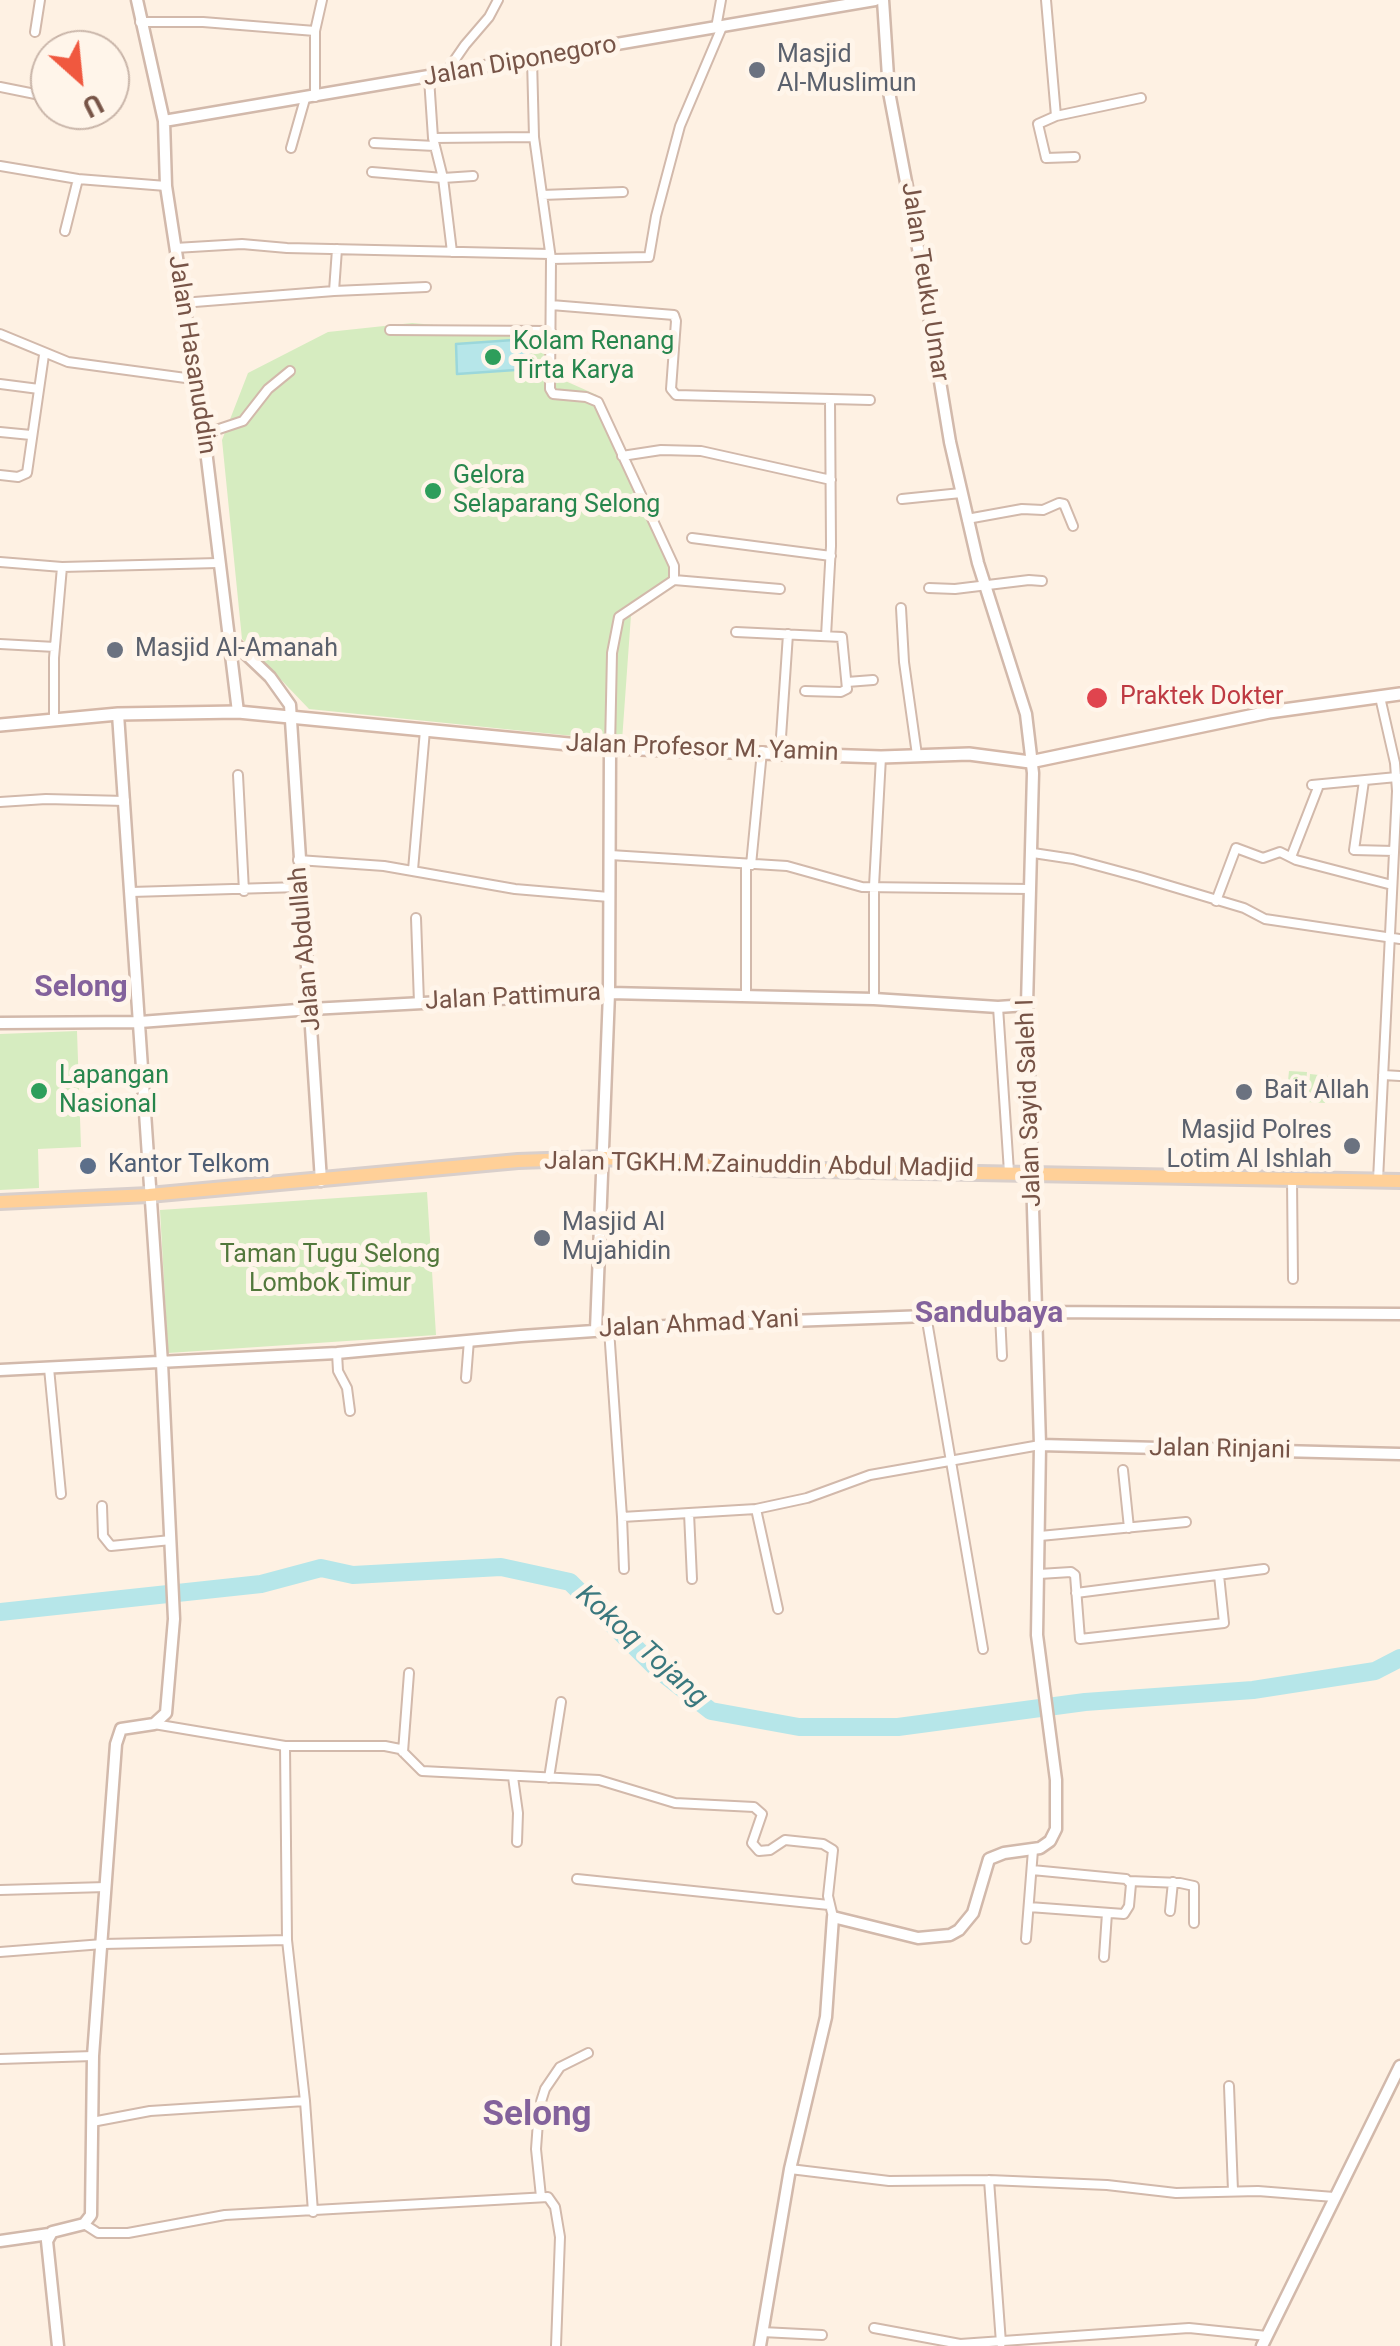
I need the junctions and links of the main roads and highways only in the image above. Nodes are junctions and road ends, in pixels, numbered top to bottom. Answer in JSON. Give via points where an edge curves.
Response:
{"nodes":[{"id":1,"x":1400,"y":694,"type":"edge"},
{"id":2,"x":0,"y":725,"type":"edge"},
{"id":3,"x":1400,"y":1180,"type":"edge"},
{"id":4,"x":0,"y":1202,"type":"edge"}],
"edges":[{"from":1,"to":2,"type":"main road","name":"Jalan Profesor M. Yamin","via":[[1269,712],[1030,762],[970,754],[610,748],[238,712]]},
{"from":3,"to":4,"type":"main road","name":"Jalan TGKH.M.Zainuddin Abdul Madjid","via":[[768,1169],[604,1158]]}]}
